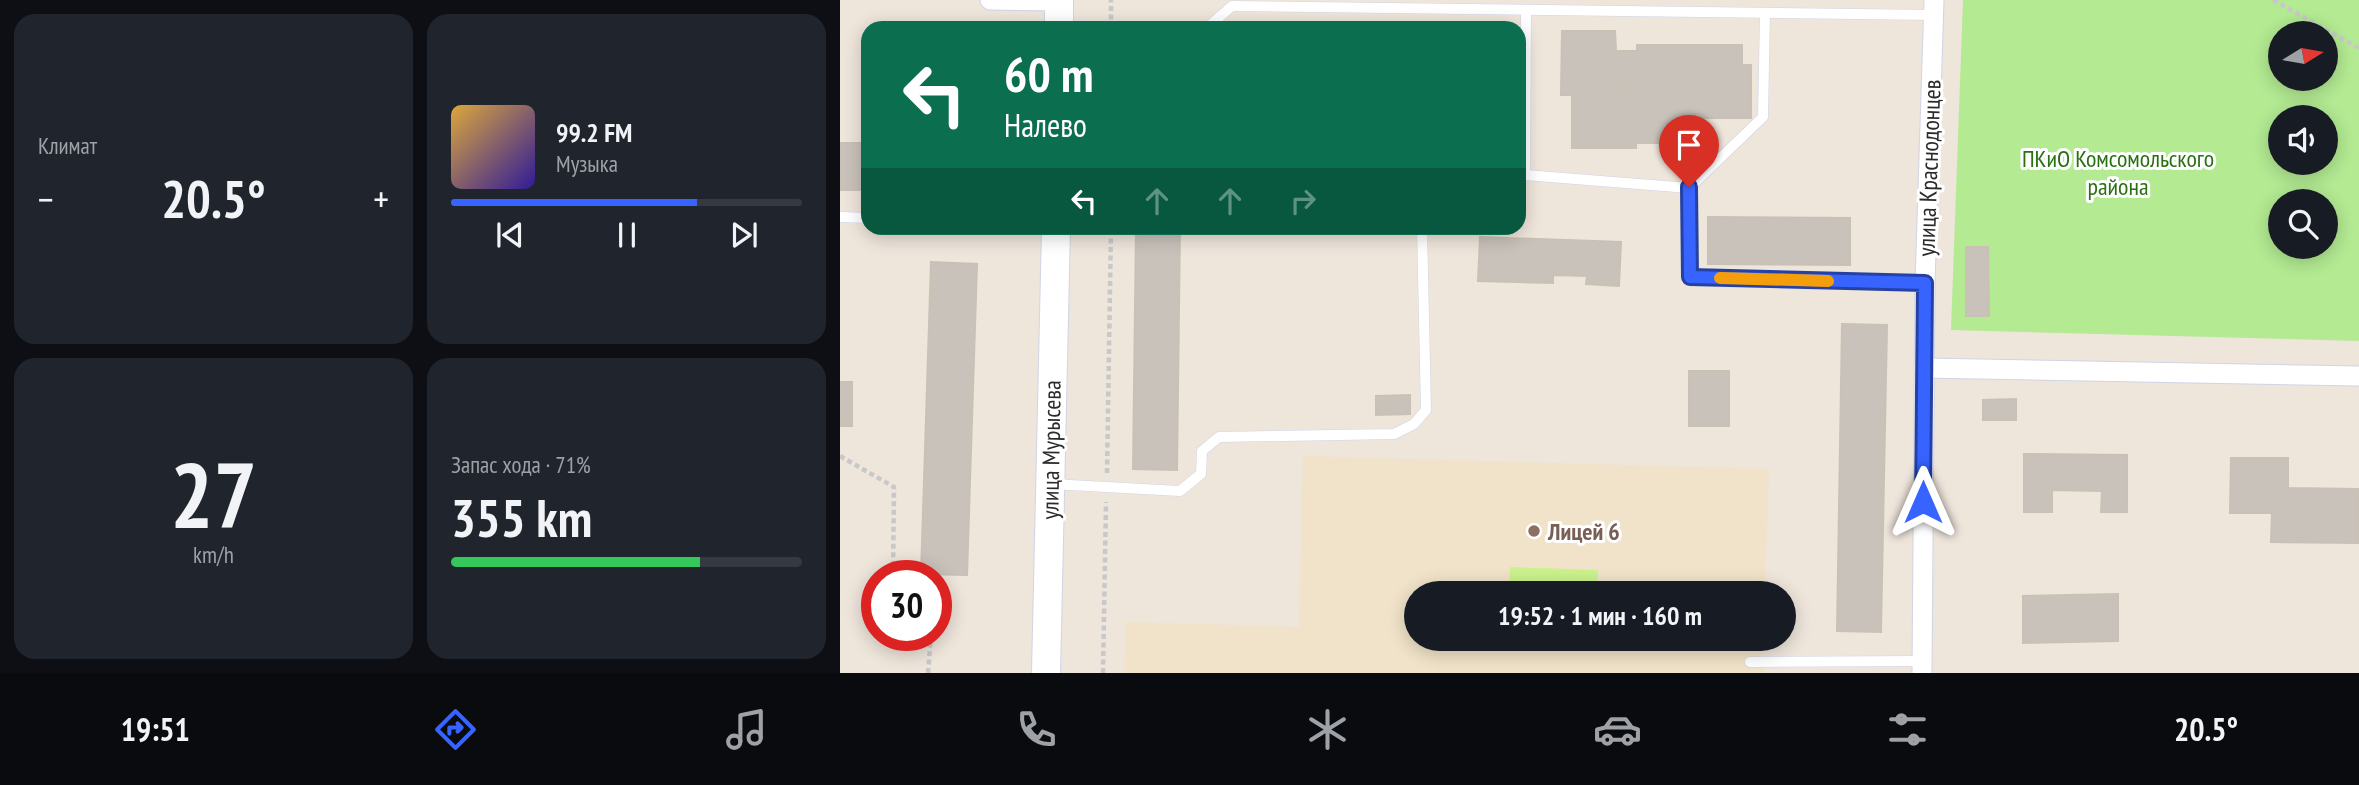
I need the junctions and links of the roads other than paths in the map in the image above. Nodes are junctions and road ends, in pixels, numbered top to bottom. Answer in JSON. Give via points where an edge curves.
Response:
{"nodes":[{"id":1,"x":990,"y":0,"type":"edge"},
{"id":2,"x":1934,"y":8,"type":"edge"},
{"id":3,"x":1059,"y":10,"type":"edge"},
{"id":4,"x":1526,"y":10,"type":"junction"},
{"id":5,"x":1765,"y":13,"type":"junction"},
{"id":6,"x":1215,"y":21,"type":"edge"},
{"id":7,"x":1526,"y":21,"type":"edge"},
{"id":8,"x":1526,"y":174,"type":"edge"},
{"id":9,"x":1689,"y":187,"type":"junction"},
{"id":10,"x":840,"y":217,"type":"edge"},
{"id":11,"x":861,"y":218,"type":"edge"},
{"id":12,"x":1056,"y":235,"type":"edge"},
{"id":13,"x":1422,"y":235,"type":"edge"},
{"id":14,"x":1925,"y":283,"type":"junction"},
{"id":15,"x":1924,"y":368,"type":"junction"},
{"id":16,"x":2359,"y":376,"type":"edge"},
{"id":17,"x":1050,"y":484,"type":"junction"},
{"id":18,"x":1750,"y":662,"type":"dead end"},
{"id":19,"x":1922,"y":667,"type":"edge"},
{"id":20,"x":1046,"y":673,"type":"edge"}],
"edges":[{"from":1,"to":3,"type":"street"},
{"from":2,"to":5,"type":"lane"},
{"from":2,"to":14,"type":"street","name":"улица Краснодонцев"},
{"from":4,"to":5,"type":"lane"},
{"from":4,"to":6,"type":"lane","via":[[1231,6]]},
{"from":4,"to":7,"type":"lane"},
{"from":5,"to":9,"type":"lane","via":[[1763,117]]},
{"from":8,"to":9,"type":"lane"},
{"from":9,"to":14,"type":"lane","via":[[1690,277]]},
{"from":10,"to":11,"type":"lane"},
{"from":12,"to":17,"type":"street","name":"улица Мурысева"},
{"from":13,"to":17,"type":"lane","via":[[1426,410],[1413,424],[1394,434],[1219,438],[1202,451],[1201,474],[1180,491]]},
{"from":14,"to":15,"type":"street","name":"улица Краснодонцев"},
{"from":15,"to":16,"type":"street"},
{"from":15,"to":19,"type":"street","name":"улица Краснодонцев"},
{"from":17,"to":20,"type":"street","name":"улица Мурысева"},
{"from":18,"to":19,"type":"lane"}]}
